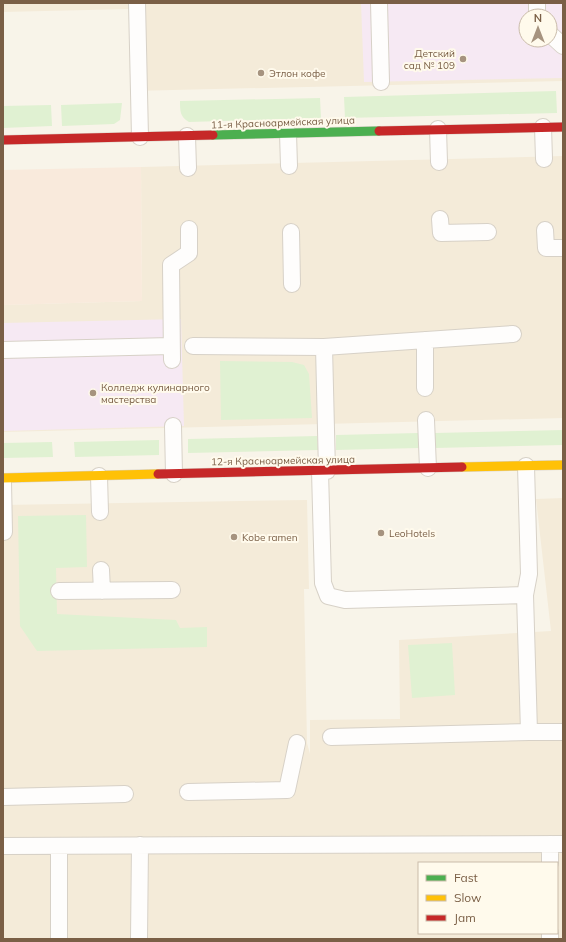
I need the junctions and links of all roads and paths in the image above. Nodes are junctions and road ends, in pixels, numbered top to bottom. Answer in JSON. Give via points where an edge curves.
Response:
{"nodes":[{"id":1,"x":137,"y":3,"type":"edge"},
{"id":2,"x":379,"y":3,"type":"edge"},
{"id":3,"x":381,"y":82,"type":"dead end"},
{"id":4,"x":543,"y":127,"type":"junction"},
{"id":5,"x":563,"y":127,"type":"edge"},
{"id":6,"x":438,"y":130,"type":"junction"},
{"id":7,"x":288,"y":133,"type":"junction"},
{"id":8,"x":187,"y":136,"type":"junction"},
{"id":9,"x":140,"y":137,"type":"junction"},
{"id":10,"x":3,"y":140,"type":"edge"},
{"id":11,"x":544,"y":160,"type":"dead end"},
{"id":12,"x":439,"y":162,"type":"dead end"},
{"id":13,"x":289,"y":166,"type":"dead end"},
{"id":14,"x":188,"y":168,"type":"dead end"},
{"id":15,"x":440,"y":219,"type":"dead end"},
{"id":16,"x":189,"y":229,"type":"dead end"},
{"id":17,"x":545,"y":230,"type":"dead end"},
{"id":18,"x":291,"y":232,"type":"dead end"},
{"id":19,"x":488,"y":232,"type":"dead end"},
{"id":20,"x":563,"y":248,"type":"edge"},
{"id":21,"x":292,"y":284,"type":"dead end"},
{"id":22,"x":513,"y":334,"type":"dead end"},
{"id":23,"x":425,"y":340,"type":"junction"},
{"id":24,"x":194,"y":346,"type":"dead end"},
{"id":25,"x":324,"y":347,"type":"junction"},
{"id":26,"x":3,"y":350,"type":"edge"},
{"id":27,"x":426,"y":388,"type":"dead end"},
{"id":28,"x":426,"y":420,"type":"dead end"},
{"id":29,"x":173,"y":426,"type":"dead end"},
{"id":30,"x":563,"y":465,"type":"edge"},
{"id":31,"x":526,"y":466,"type":"junction"},
{"id":32,"x":428,"y":468,"type":"junction"},
{"id":33,"x":324,"y":470,"type":"junction"},
{"id":34,"x":174,"y":474,"type":"junction"},
{"id":35,"x":99,"y":476,"type":"junction"},
{"id":36,"x":3,"y":478,"type":"edge"},
{"id":37,"x":3,"y":482,"type":"edge"},
{"id":38,"x":100,"y":512,"type":"dead end"},
{"id":39,"x":4,"y":532,"type":"dead end"},
{"id":40,"x":101,"y":570,"type":"dead end"},
{"id":41,"x":172,"y":590,"type":"dead end"},
{"id":42,"x":59,"y":591,"type":"dead end"},
{"id":43,"x":102,"y":591,"type":"junction"},
{"id":44,"x":525,"y":595,"type":"junction"},
{"id":45,"x":529,"y":732,"type":"junction"},
{"id":46,"x":563,"y":732,"type":"edge"},
{"id":47,"x":331,"y":737,"type":"dead end"},
{"id":48,"x":297,"y":743,"type":"dead end"},
{"id":49,"x":188,"y":792,"type":"dead end"},
{"id":50,"x":125,"y":794,"type":"dead end"},
{"id":51,"x":3,"y":797,"type":"edge"},
{"id":52,"x":557,"y":844,"type":"edge"},
{"id":53,"x":140,"y":845,"type":"junction"},
{"id":54,"x":3,"y":846,"type":"edge"},
{"id":55,"x":59,"y":846,"type":"junction"},
{"id":56,"x":550,"y":862,"type":"edge"},
{"id":57,"x":59,"y":939,"type":"edge"},
{"id":58,"x":139,"y":939,"type":"edge"}],
"edges":[{"from":1,"to":9,"type":"lane"},
{"from":2,"to":3,"type":"lane"},
{"from":4,"to":5,"type":"street","name":"11-я Красноармейская улица"},
{"from":4,"to":6,"type":"street","name":"11-я Красноармейская улица"},
{"from":4,"to":11,"type":"lane"},
{"from":6,"to":7,"type":"street","name":"11-я Красноармейская улица"},
{"from":6,"to":12,"type":"lane"},
{"from":7,"to":8,"type":"street","name":"11-я Красноармейская улица"},
{"from":7,"to":13,"type":"lane"},
{"from":8,"to":9,"type":"street","name":"11-я Красноармейская улица"},
{"from":8,"to":14,"type":"lane"},
{"from":9,"to":10,"type":"street","name":"11-я Красноармейская улица"},
{"from":15,"to":19,"type":"lane","via":[[441,233]]},
{"from":16,"to":26,"type":"lane","via":[[189,253],[171,265],[171,353]]},
{"from":17,"to":20,"type":"lane","via":[[546,248]]},
{"from":18,"to":21,"type":"lane"},
{"from":22,"to":23,"type":"lane"},
{"from":23,"to":25,"type":"lane"},
{"from":23,"to":27,"type":"lane"},
{"from":24,"to":25,"type":"lane"},
{"from":25,"to":33,"type":"lane"},
{"from":28,"to":32,"type":"lane"},
{"from":29,"to":34,"type":"lane"},
{"from":30,"to":31,"type":"street","name":"12-я Красноармейская улица"},
{"from":31,"to":32,"type":"street","name":"12-я Красноармейская улица"},
{"from":31,"to":44,"type":"lane","via":[[529,574]]},
{"from":32,"to":33,"type":"street","name":"12-я Красноармейская улица"},
{"from":33,"to":34,"type":"street","name":"12-я Красноармейская улица"},
{"from":33,"to":44,"type":"lane","via":[[322,583],[328,596],[345,600]]},
{"from":34,"to":35,"type":"street","name":"12-я Красноармейская улица"},
{"from":35,"to":36,"type":"street","name":"12-я Красноармейская улица"},
{"from":35,"to":38,"type":"lane"},
{"from":37,"to":39,"type":"lane"},
{"from":40,"to":43,"type":"lane"},
{"from":41,"to":43,"type":"lane"},
{"from":42,"to":43,"type":"lane"},
{"from":44,"to":45,"type":"lane"},
{"from":45,"to":46,"type":"lane"},
{"from":45,"to":47,"type":"lane"},
{"from":48,"to":49,"type":"lane","via":[[286,790]]},
{"from":50,"to":51,"type":"lane"},
{"from":52,"to":53,"type":"lane"},
{"from":52,"to":56,"type":"lane"},
{"from":53,"to":55,"type":"lane"},
{"from":53,"to":58,"type":"lane"},
{"from":54,"to":55,"type":"lane"},
{"from":55,"to":57,"type":"lane"}]}
